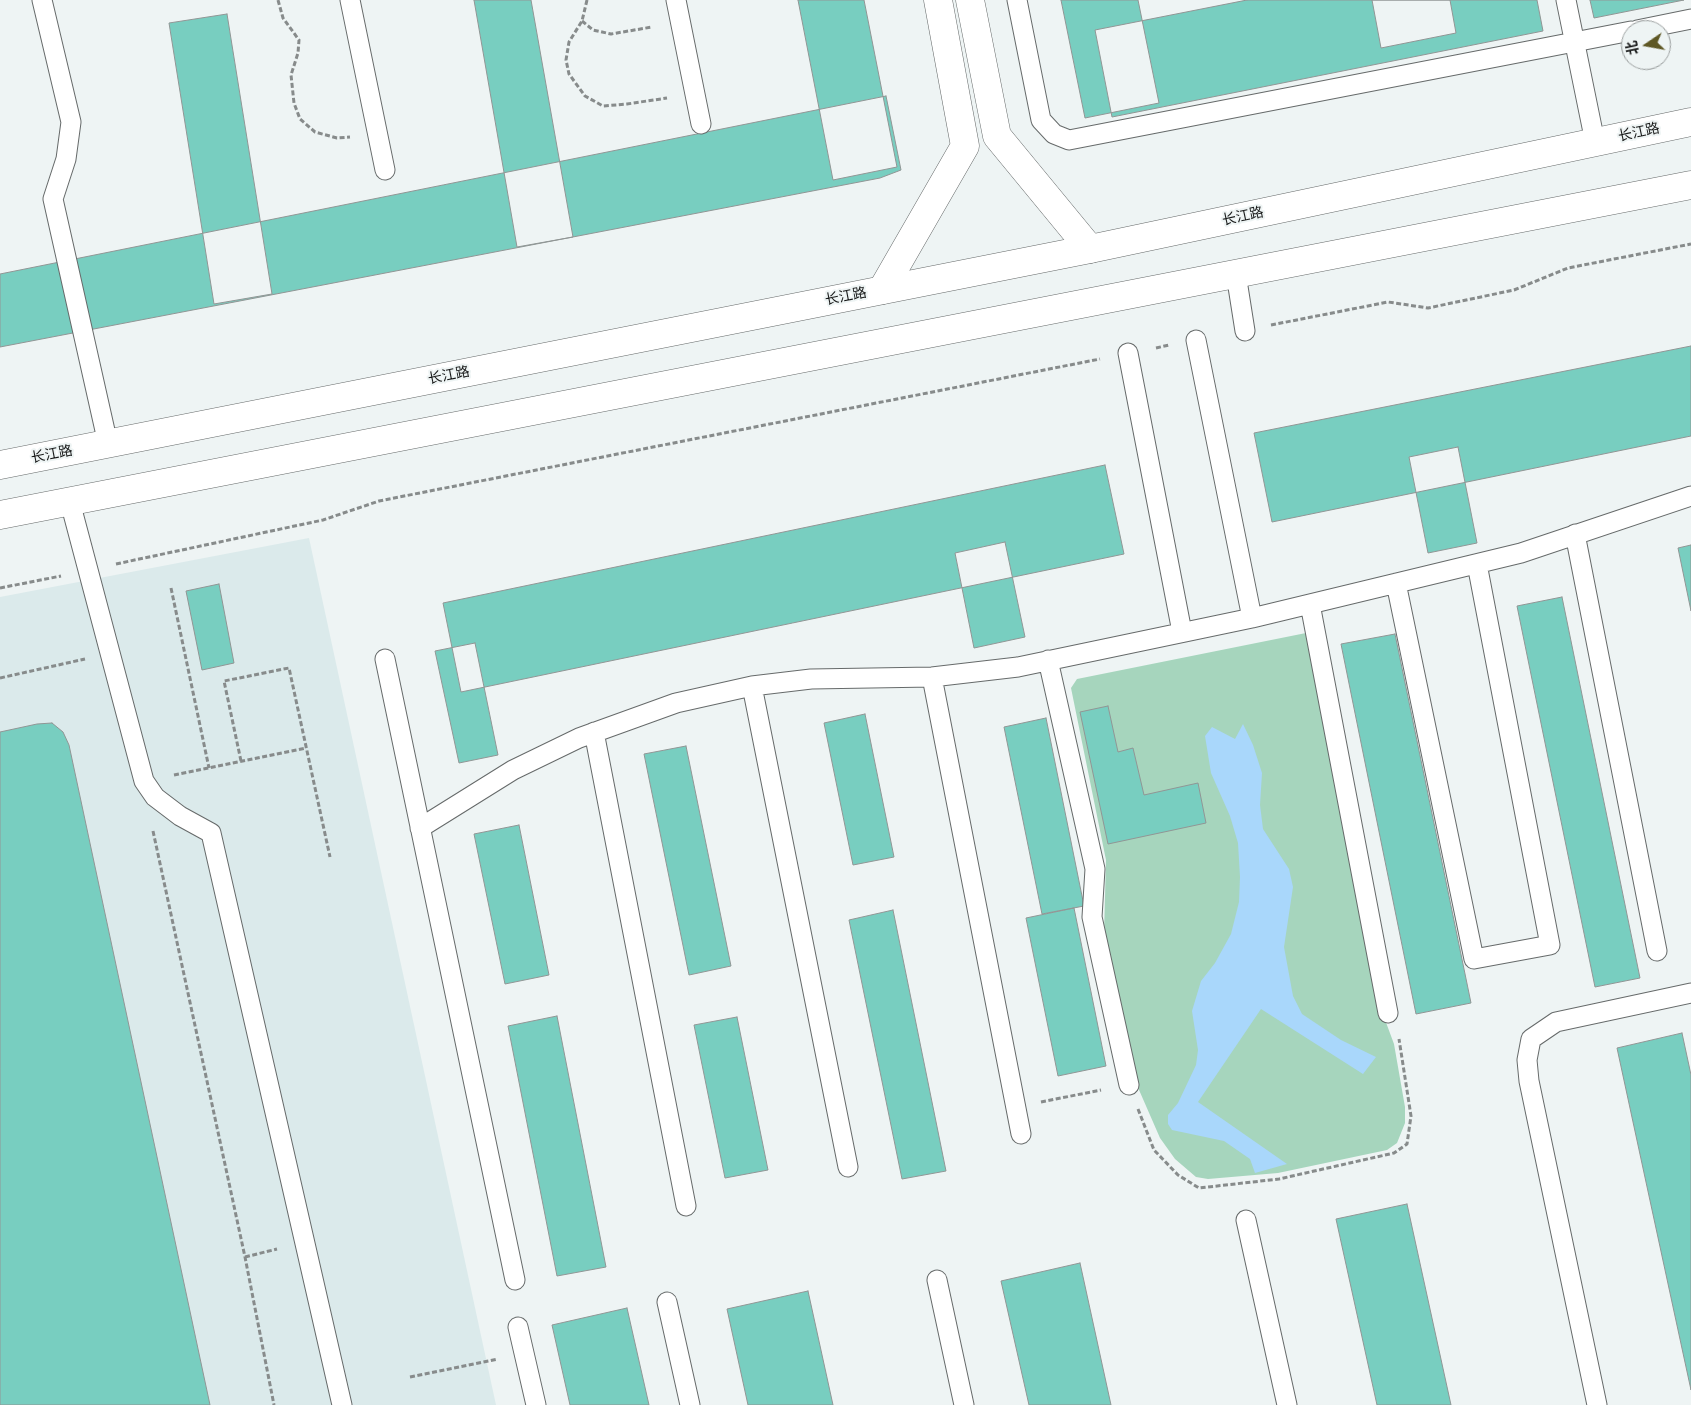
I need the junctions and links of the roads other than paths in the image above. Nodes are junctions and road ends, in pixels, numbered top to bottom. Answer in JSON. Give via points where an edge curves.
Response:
{"nodes":[{"id":1,"x":42,"y":0,"type":"edge"},
{"id":2,"x":350,"y":0,"type":"edge"},
{"id":3,"x":676,"y":0,"type":"edge"},
{"id":4,"x":938,"y":0,"type":"edge"},
{"id":5,"x":970,"y":0,"type":"edge"},
{"id":6,"x":1017,"y":0,"type":"edge"},
{"id":7,"x":1566,"y":0,"type":"edge"},
{"id":8,"x":1691,"y":19,"type":"edge"},
{"id":9,"x":1671,"y":23,"type":"edge"},
{"id":10,"x":1621,"y":33,"type":"edge"},
{"id":11,"x":1575,"y":42,"type":"junction"},
{"id":12,"x":1691,"y":122,"type":"edge"},
{"id":13,"x":700,"y":124,"type":"dead end"},
{"id":14,"x":1595,"y":142,"type":"junction"},
{"id":15,"x":385,"y":170,"type":"dead end"},
{"id":16,"x":1691,"y":185,"type":"edge"},
{"id":17,"x":1090,"y":249,"type":"junction"},
{"id":18,"x":1236,"y":274,"type":"junction"},
{"id":19,"x":882,"y":290,"type":"junction"},
{"id":20,"x":1245,"y":331,"type":"road end"},
{"id":21,"x":1196,"y":340,"type":"road end"},
{"id":22,"x":1128,"y":353,"type":"road end"},
{"id":23,"x":108,"y":444,"type":"junction"},
{"id":24,"x":0,"y":465,"type":"edge"},
{"id":25,"x":1691,"y":496,"type":"edge"},
{"id":26,"x":70,"y":502,"type":"junction"},
{"id":27,"x":0,"y":515,"type":"edge"},
{"id":28,"x":1575,"y":534,"type":"junction"},
{"id":29,"x":1477,"y":564,"type":"junction"},
{"id":30,"x":1396,"y":583,"type":"junction"},
{"id":31,"x":1310,"y":604,"type":"junction"},
{"id":32,"x":1252,"y":618,"type":"junction"},
{"id":33,"x":1182,"y":632,"type":"junction"},
{"id":34,"x":385,"y":659,"type":"dead end"},
{"id":35,"x":1048,"y":660,"type":"junction"},
{"id":36,"x":932,"y":677,"type":"junction"},
{"id":37,"x":752,"y":686,"type":"junction"},
{"id":38,"x":594,"y":732,"type":"junction"},
{"id":39,"x":420,"y":828,"type":"junction"},
{"id":40,"x":1657,"y":951,"type":"dead end"},
{"id":41,"x":1691,"y":993,"type":"edge"},
{"id":42,"x":1388,"y":1012,"type":"road end"},
{"id":43,"x":1129,"y":1085,"type":"road end"},
{"id":44,"x":1021,"y":1134,"type":"dead end"},
{"id":45,"x":848,"y":1167,"type":"dead end"},
{"id":46,"x":686,"y":1206,"type":"dead end"},
{"id":47,"x":1246,"y":1220,"type":"dead end"},
{"id":48,"x":515,"y":1280,"type":"dead end"},
{"id":49,"x":937,"y":1280,"type":"dead end"},
{"id":50,"x":666,"y":1302,"type":"dead end"},
{"id":51,"x":518,"y":1327,"type":"dead end"},
{"id":52,"x":342,"y":1405,"type":"edge"},
{"id":53,"x":536,"y":1405,"type":"edge"},
{"id":54,"x":690,"y":1405,"type":"edge"},
{"id":55,"x":964,"y":1405,"type":"edge"},
{"id":56,"x":1287,"y":1405,"type":"edge"},
{"id":57,"x":1597,"y":1405,"type":"edge"}],
"edges":[{"from":1,"to":23,"type":"lane","via":[[70,122],[66,159],[54,199]]},
{"from":2,"to":15,"type":"lane"},
{"from":3,"to":13,"type":"lane"},
{"from":4,"to":19,"type":"street","via":[[965,146]]},
{"from":5,"to":17,"type":"street","via":[[997,136]]},
{"from":6,"to":11,"type":"lane","via":[[1041,120],[1054,134],[1069,140]]},
{"from":7,"to":11,"type":"lane"},
{"from":8,"to":9,"type":"lane"},
{"from":10,"to":11,"type":"lane"},
{"from":11,"to":14,"type":"lane"},
{"from":12,"to":14,"type":"street","name":"长江路"},
{"from":14,"to":17,"type":"street","name":"长江路"},
{"from":16,"to":18,"type":"street"},
{"from":17,"to":19,"type":"street","name":"长江路"},
{"from":18,"to":20,"type":"lane"},
{"from":18,"to":26,"type":"street"},
{"from":19,"to":23,"type":"street","name":"长江路"},
{"from":21,"to":32,"type":"lane"},
{"from":22,"to":33,"type":"lane"},
{"from":23,"to":24,"type":"street","name":"长江路"},
{"from":25,"to":28,"type":"lane"},
{"from":26,"to":27,"type":"street"},
{"from":26,"to":52,"type":"lane","via":[[144,781],[155,797],[211,833]]},
{"from":28,"to":29,"type":"lane"},
{"from":28,"to":40,"type":"lane"},
{"from":29,"to":30,"type":"lane"},
{"from":29,"to":30,"type":"lane","via":[[1550,945],[1474,959]]},
{"from":30,"to":31,"type":"lane"},
{"from":31,"to":32,"type":"lane"},
{"from":31,"to":42,"type":"lane"},
{"from":32,"to":33,"type":"lane"},
{"from":33,"to":35,"type":"lane"},
{"from":34,"to":39,"type":"lane"},
{"from":35,"to":36,"type":"lane","via":[[1018,667]]},
{"from":35,"to":43,"type":"lane","via":[[1095,869],[1092,917]]},
{"from":36,"to":37,"type":"lane","via":[[811,679]]},
{"from":36,"to":44,"type":"lane"},
{"from":37,"to":38,"type":"lane","via":[[676,703]]},
{"from":37,"to":45,"type":"lane"},
{"from":38,"to":39,"type":"lane","via":[[513,770]]},
{"from":38,"to":46,"type":"lane"},
{"from":39,"to":48,"type":"lane"},
{"from":41,"to":57,"type":"lane","via":[[1556,1022],[1531,1039],[1527,1060],[1529,1081]]},
{"from":47,"to":56,"type":"lane"},
{"from":49,"to":55,"type":"lane"},
{"from":50,"to":54,"type":"lane"},
{"from":51,"to":53,"type":"lane"}]}
